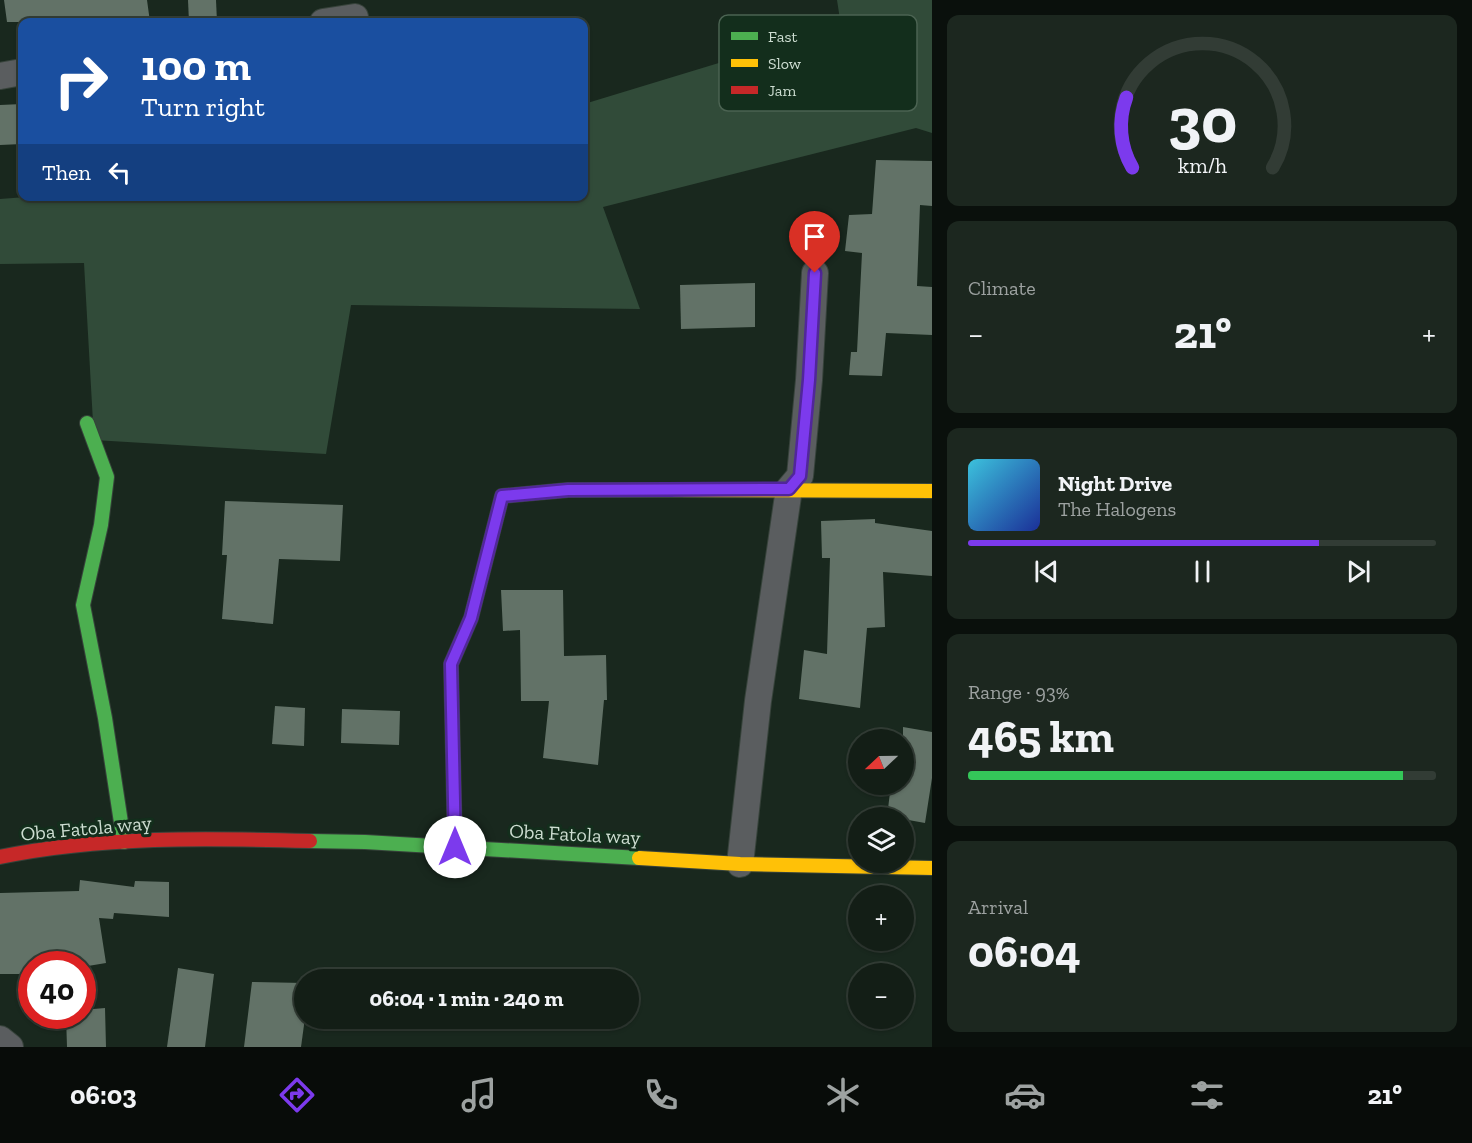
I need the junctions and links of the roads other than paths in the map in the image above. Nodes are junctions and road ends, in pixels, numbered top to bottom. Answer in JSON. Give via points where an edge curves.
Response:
{"nodes":[{"id":1,"x":354,"y":13,"type":"edge"},
{"id":2,"x":337,"y":18,"type":"edge"},
{"id":3,"x":18,"y":73,"type":"edge"},
{"id":4,"x":0,"y":76,"type":"edge"},
{"id":5,"x":815,"y":273,"type":"dead end"},
{"id":6,"x":87,"y":423,"type":"dead end"},
{"id":7,"x":789,"y":489,"type":"junction"},
{"id":8,"x":932,"y":491,"type":"edge"},
{"id":9,"x":124,"y":842,"type":"junction"},
{"id":10,"x":455,"y":847,"type":"junction"},
{"id":11,"x":0,"y":857,"type":"edge"},
{"id":12,"x":740,"y":864,"type":"junction"},
{"id":13,"x":932,"y":868,"type":"edge"},
{"id":14,"x":0,"y":1040,"type":"edge"},
{"id":15,"x":10,"y":1047,"type":"edge"}],
"edges":[{"from":1,"to":2,"type":"street"},
{"from":3,"to":4,"type":"street"},
{"from":5,"to":7,"type":"street","via":[[800,476]]},
{"from":6,"to":9,"type":"street","via":[[107,477],[83,605]]},
{"from":7,"to":8,"type":"street"},
{"from":7,"to":10,"type":"street","via":[[568,490],[502,496],[471,618],[451,664]]},
{"from":7,"to":12,"type":"street","via":[[758,701]]},
{"from":9,"to":10,"type":"street","name":"Oba Fatola way","via":[[237,839]]},
{"from":9,"to":11,"type":"street","name":"Oba Fatola way"},
{"from":10,"to":12,"type":"street","name":"Oba Fatola way"},
{"from":12,"to":13,"type":"street","name":"Oba Fatola way"},
{"from":14,"to":15,"type":"street"}]}
